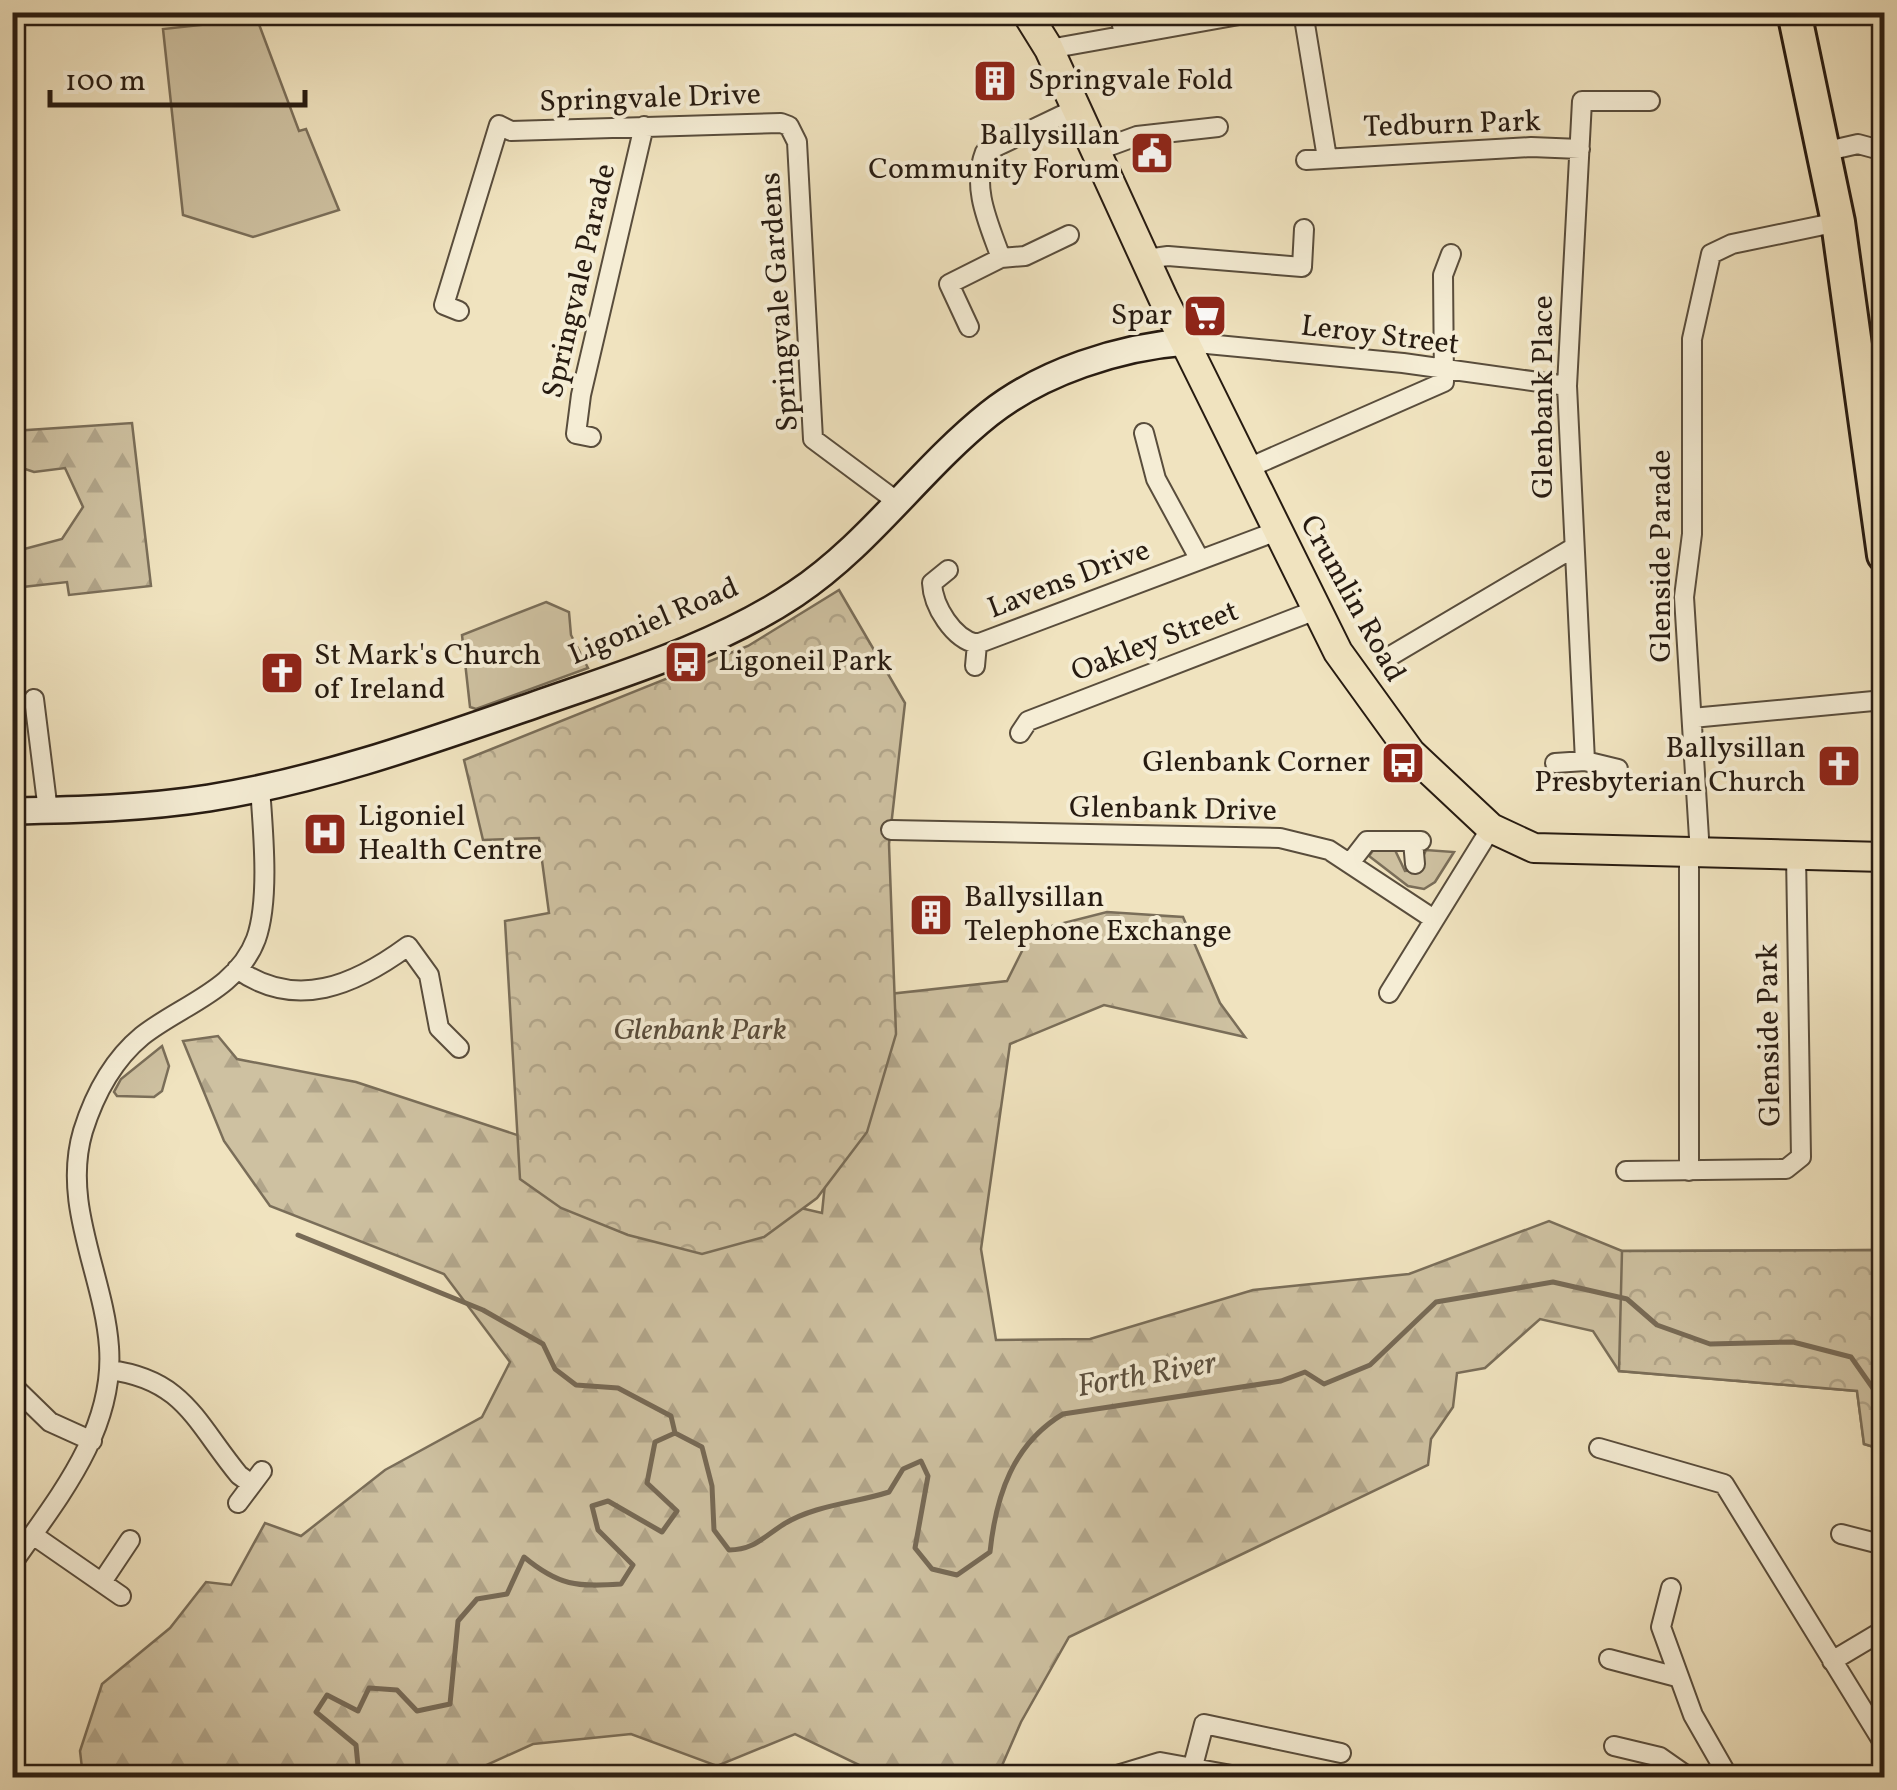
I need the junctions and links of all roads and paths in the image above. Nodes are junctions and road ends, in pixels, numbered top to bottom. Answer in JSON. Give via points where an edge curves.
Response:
{"nodes":[{"id":1,"x":1026,"y":12,"type":"edge"},
{"id":2,"x":1119,"y":12,"type":"edge"},
{"id":3,"x":1256,"y":12,"type":"edge"},
{"id":4,"x":1303,"y":12,"type":"edge"},
{"id":5,"x":1794,"y":12,"type":"edge"},
{"id":6,"x":1163,"y":20,"type":"edge"},
{"id":7,"x":1124,"y":34,"type":"junction"},
{"id":8,"x":1049,"y":49,"type":"junction"},
{"id":9,"x":1650,"y":101,"type":"dead end"},
{"id":10,"x":1077,"y":108,"type":"junction"},
{"id":11,"x":780,"y":122,"type":"joint"},
{"id":12,"x":644,"y":126,"type":"junction"},
{"id":13,"x":1218,"y":126,"type":"dead end"},
{"id":14,"x":1580,"y":149,"type":"junction"},
{"id":15,"x":1096,"y":150,"type":"junction"},
{"id":16,"x":1823,"y":152,"type":"junction"},
{"id":17,"x":1884,"y":152,"type":"edge"},
{"id":18,"x":1327,"y":158,"type":"junction"},
{"id":19,"x":1306,"y":160,"type":"dead end"},
{"id":20,"x":1838,"y":222,"type":"junction"},
{"id":21,"x":1304,"y":229,"type":"dead end"},
{"id":22,"x":1069,"y":234,"type":"dead end"},
{"id":23,"x":1450,"y":254,"type":"dead end"},
{"id":24,"x":1001,"y":258,"type":"junction"},
{"id":25,"x":1146,"y":259,"type":"junction"},
{"id":26,"x":459,"y":311,"type":"dead end"},
{"id":27,"x":970,"y":328,"type":"dead end"},
{"id":28,"x":1186,"y":342,"type":"junction"},
{"id":29,"x":1444,"y":371,"type":"junction"},
{"id":30,"x":1567,"y":386,"type":"junction"},
{"id":31,"x":1144,"y":433,"type":"dead end"},
{"id":32,"x":591,"y":437,"type":"dead end"},
{"id":33,"x":1246,"y":469,"type":"junction"},
{"id":34,"x":899,"y":503,"type":"junction"},
{"id":35,"x":1276,"y":531,"type":"junction"},
{"id":36,"x":1573,"y":548,"type":"junction"},
{"id":37,"x":1884,"y":556,"type":"edge"},
{"id":38,"x":1200,"y":560,"type":"junction"},
{"id":39,"x":948,"y":570,"type":"dead end"},
{"id":40,"x":1316,"y":610,"type":"junction"},
{"id":41,"x":976,"y":644,"type":"junction"},
{"id":42,"x":1392,"y":655,"type":"dead end"},
{"id":43,"x":975,"y":666,"type":"dead end"},
{"id":44,"x":34,"y":699,"type":"dead end"},
{"id":45,"x":1884,"y":700,"type":"edge"},
{"id":46,"x":1692,"y":718,"type":"junction"},
{"id":47,"x":1020,"y":732,"type":"dead end"},
{"id":48,"x":1585,"y":761,"type":"junction"},
{"id":49,"x":1554,"y":764,"type":"dead end"},
{"id":50,"x":1618,"y":769,"type":"dead end"},
{"id":51,"x":260,"y":788,"type":"junction"},
{"id":52,"x":48,"y":811,"type":"junction"},
{"id":53,"x":12,"y":812,"type":"edge"},
{"id":54,"x":1490,"y":828,"type":"junction"},
{"id":55,"x":891,"y":830,"type":"dead end"},
{"id":56,"x":1695,"y":854,"type":"junction"},
{"id":57,"x":1796,"y":854,"type":"junction"},
{"id":58,"x":1884,"y":857,"type":"edge"},
{"id":59,"x":1350,"y":863,"type":"junction"},
{"id":60,"x":1415,"y":864,"type":"dead end"},
{"id":61,"x":1432,"y":918,"type":"junction"},
{"id":62,"x":237,"y":969,"type":"junction"},
{"id":63,"x":1389,"y":994,"type":"dead end"},
{"id":64,"x":458,"y":1048,"type":"dead end"},
{"id":65,"x":1626,"y":1170,"type":"dead end"},
{"id":66,"x":1689,"y":1171,"type":"junction"},
{"id":67,"x":109,"y":1370,"type":"junction"},
{"id":68,"x":12,"y":1384,"type":"edge"},
{"id":69,"x":92,"y":1441,"type":"junction"},
{"id":70,"x":1599,"y":1448,"type":"dead end"},
{"id":71,"x":238,"y":1503,"type":"dead end"},
{"id":72,"x":1841,"y":1534,"type":"dead end"},
{"id":73,"x":32,"y":1535,"type":"junction"},
{"id":74,"x":130,"y":1540,"type":"dead end"},
{"id":75,"x":1884,"y":1545,"type":"edge"},
{"id":76,"x":12,"y":1564,"type":"edge"},
{"id":77,"x":102,"y":1582,"type":"junction"},
{"id":78,"x":1671,"y":1588,"type":"dead end"},
{"id":79,"x":121,"y":1596,"type":"dead end"},
{"id":80,"x":1884,"y":1630,"type":"edge"},
{"id":81,"x":1609,"y":1658,"type":"dead end"},
{"id":82,"x":1832,"y":1662,"type":"junction"},
{"id":83,"x":1678,"y":1677,"type":"junction"},
{"id":84,"x":1884,"y":1744,"type":"edge"},
{"id":85,"x":1614,"y":1746,"type":"dead end"},
{"id":86,"x":1342,"y":1753,"type":"dead end"},
{"id":87,"x":1193,"y":1766,"type":"junction"},
{"id":88,"x":1723,"y":1775,"type":"edge"},
{"id":89,"x":1108,"y":1778,"type":"edge"},
{"id":90,"x":1248,"y":1778,"type":"edge"},
{"id":91,"x":1690,"y":1778,"type":"edge"}],
"edges":[{"from":1,"to":8,"type":"main road","name":"Crumlin Road"},
{"from":2,"to":7,"type":"street"},
{"from":3,"to":6,"type":"street"},
{"from":4,"to":18,"type":"street","name":"Tedburn Park"},
{"from":5,"to":16,"type":"highway"},
{"from":6,"to":7,"type":"street"},
{"from":7,"to":8,"type":"street"},
{"from":8,"to":10,"type":"main road","name":"Crumlin Road"},
{"from":9,"to":14,"type":"street","name":"Glenbank Place","via":[[1582,102]]},
{"from":10,"to":15,"type":"main road","name":"Crumlin Road"},
{"from":10,"to":24,"type":"street","via":[[985,152],[982,203]]},
{"from":11,"to":12,"type":"street","name":"Springvale Drive"},
{"from":11,"to":34,"type":"street","name":"Springvale Gardens","via":[[797,142],[813,438]]},
{"from":12,"to":26,"type":"street","name":"Springvale Drive","via":[[499,125],[444,304]]},
{"from":12,"to":32,"type":"street","name":"Springvale Parade","via":[[581,395],[576,434]]},
{"from":13,"to":15,"type":"street","via":[[1138,136]]},
{"from":14,"to":18,"type":"street","name":"Tedburn Park"},
{"from":14,"to":30,"type":"street","name":"Glenbank Place"},
{"from":15,"to":25,"type":"main road","name":"Crumlin Road"},
{"from":16,"to":17,"type":"street","via":[[1858,144]]},
{"from":16,"to":20,"type":"highway"},
{"from":18,"to":19,"type":"street","name":"Tedburn Park"},
{"from":20,"to":37,"type":"highway"},
{"from":20,"to":46,"type":"street","name":"Glenside Parade","via":[[1711,254],[1690,378],[1692,534],[1684,597]]},
{"from":21,"to":25,"type":"street","via":[[1302,267]]},
{"from":22,"to":24,"type":"street","via":[[1025,256]]},
{"from":23,"to":29,"type":"street","via":[[1443,276]]},
{"from":24,"to":27,"type":"street","via":[[948,284]]},
{"from":25,"to":28,"type":"main road","name":"Crumlin Road"},
{"from":28,"to":29,"type":"street","name":"Leroy Street"},
{"from":28,"to":33,"type":"main road","name":"Crumlin Road"},
{"from":28,"to":34,"type":"street","name":"Ligoniel Road","via":[[1092,362],[1006,402]]},
{"from":29,"to":30,"type":"street","name":"Leroy Street"},
{"from":29,"to":33,"type":"street","via":[[1436,389]]},
{"from":30,"to":36,"type":"street","name":"Glenbank Place"},
{"from":31,"to":38,"type":"street","via":[[1156,479]]},
{"from":33,"to":35,"type":"main road","name":"Crumlin Road"},
{"from":34,"to":51,"type":"street","name":"Ligoniel Road","via":[[828,569],[750,620],[465,731]]},
{"from":35,"to":38,"type":"street","name":"Lavens Drive"},
{"from":35,"to":40,"type":"main road","name":"Crumlin Road"},
{"from":36,"to":42,"type":"street"},
{"from":36,"to":48,"type":"street","name":"Glenbank Place"},
{"from":38,"to":41,"type":"street","name":"Lavens Drive"},
{"from":39,"to":41,"type":"street","name":"Lavens Drive","via":[[932,583],[932,601],[963,639]]},
{"from":40,"to":47,"type":"street","name":"Oakley Street","via":[[1028,721]]},
{"from":40,"to":54,"type":"main road","name":"Crumlin Road","via":[[1398,738]]},
{"from":41,"to":43,"type":"street"},
{"from":44,"to":52,"type":"street"},
{"from":45,"to":46,"type":"street"},
{"from":46,"to":56,"type":"street","name":"Glenside Parade"},
{"from":48,"to":49,"type":"street"},
{"from":48,"to":50,"type":"street"},
{"from":51,"to":52,"type":"street","name":"Ligoniel Road"},
{"from":51,"to":62,"type":"street","via":[[257,937]]},
{"from":52,"to":53,"type":"street","name":"Ligoniel Road"},
{"from":54,"to":56,"type":"main road","name":"Crumlin Road","via":[[1534,848]]},
{"from":54,"to":61,"type":"street"},
{"from":55,"to":59,"type":"street","name":"Glenbank Drive","via":[[1280,838],[1329,850]]},
{"from":56,"to":57,"type":"main road","name":"Crumlin Road"},
{"from":56,"to":66,"type":"street"},
{"from":57,"to":58,"type":"main road","name":"Crumlin Road"},
{"from":57,"to":66,"type":"street","name":"Glenside Park","via":[[1800,1158],[1786,1169]]},
{"from":59,"to":60,"type":"street","via":[[1366,841],[1417,840]]},
{"from":59,"to":61,"type":"street","name":"Glenbank Drive"},
{"from":61,"to":63,"type":"street"},
{"from":62,"to":64,"type":"street","via":[[287,993],[377,969],[408,946],[429,975],[439,1028]]},
{"from":62,"to":67,"type":"street","via":[[139,1038],[112,1069],[82,1136],[79,1208]]},
{"from":65,"to":66,"type":"street","name":"Glenside Park"},
{"from":67,"to":69,"type":"street"},
{"from":67,"to":71,"type":"street","via":[[135,1373],[176,1394],[239,1475],[256,1477]]},
{"from":68,"to":69,"type":"street","via":[[50,1422]]},
{"from":69,"to":73,"type":"street"},
{"from":70,"to":82,"type":"street","via":[[1724,1484]]},
{"from":72,"to":75,"type":"street"},
{"from":73,"to":76,"type":"street"},
{"from":73,"to":77,"type":"street"},
{"from":74,"to":77,"type":"street"},
{"from":77,"to":79,"type":"street"},
{"from":78,"to":83,"type":"street","via":[[1661,1627]]},
{"from":80,"to":82,"type":"street"},
{"from":81,"to":83,"type":"street"},
{"from":82,"to":84,"type":"street"},
{"from":83,"to":88,"type":"street"},
{"from":85,"to":91,"type":"street","via":[[1660,1757]]},
{"from":86,"to":87,"type":"street","via":[[1204,1724]]},
{"from":87,"to":89,"type":"street","via":[[1141,1764]]},
{"from":87,"to":90,"type":"street"}]}
